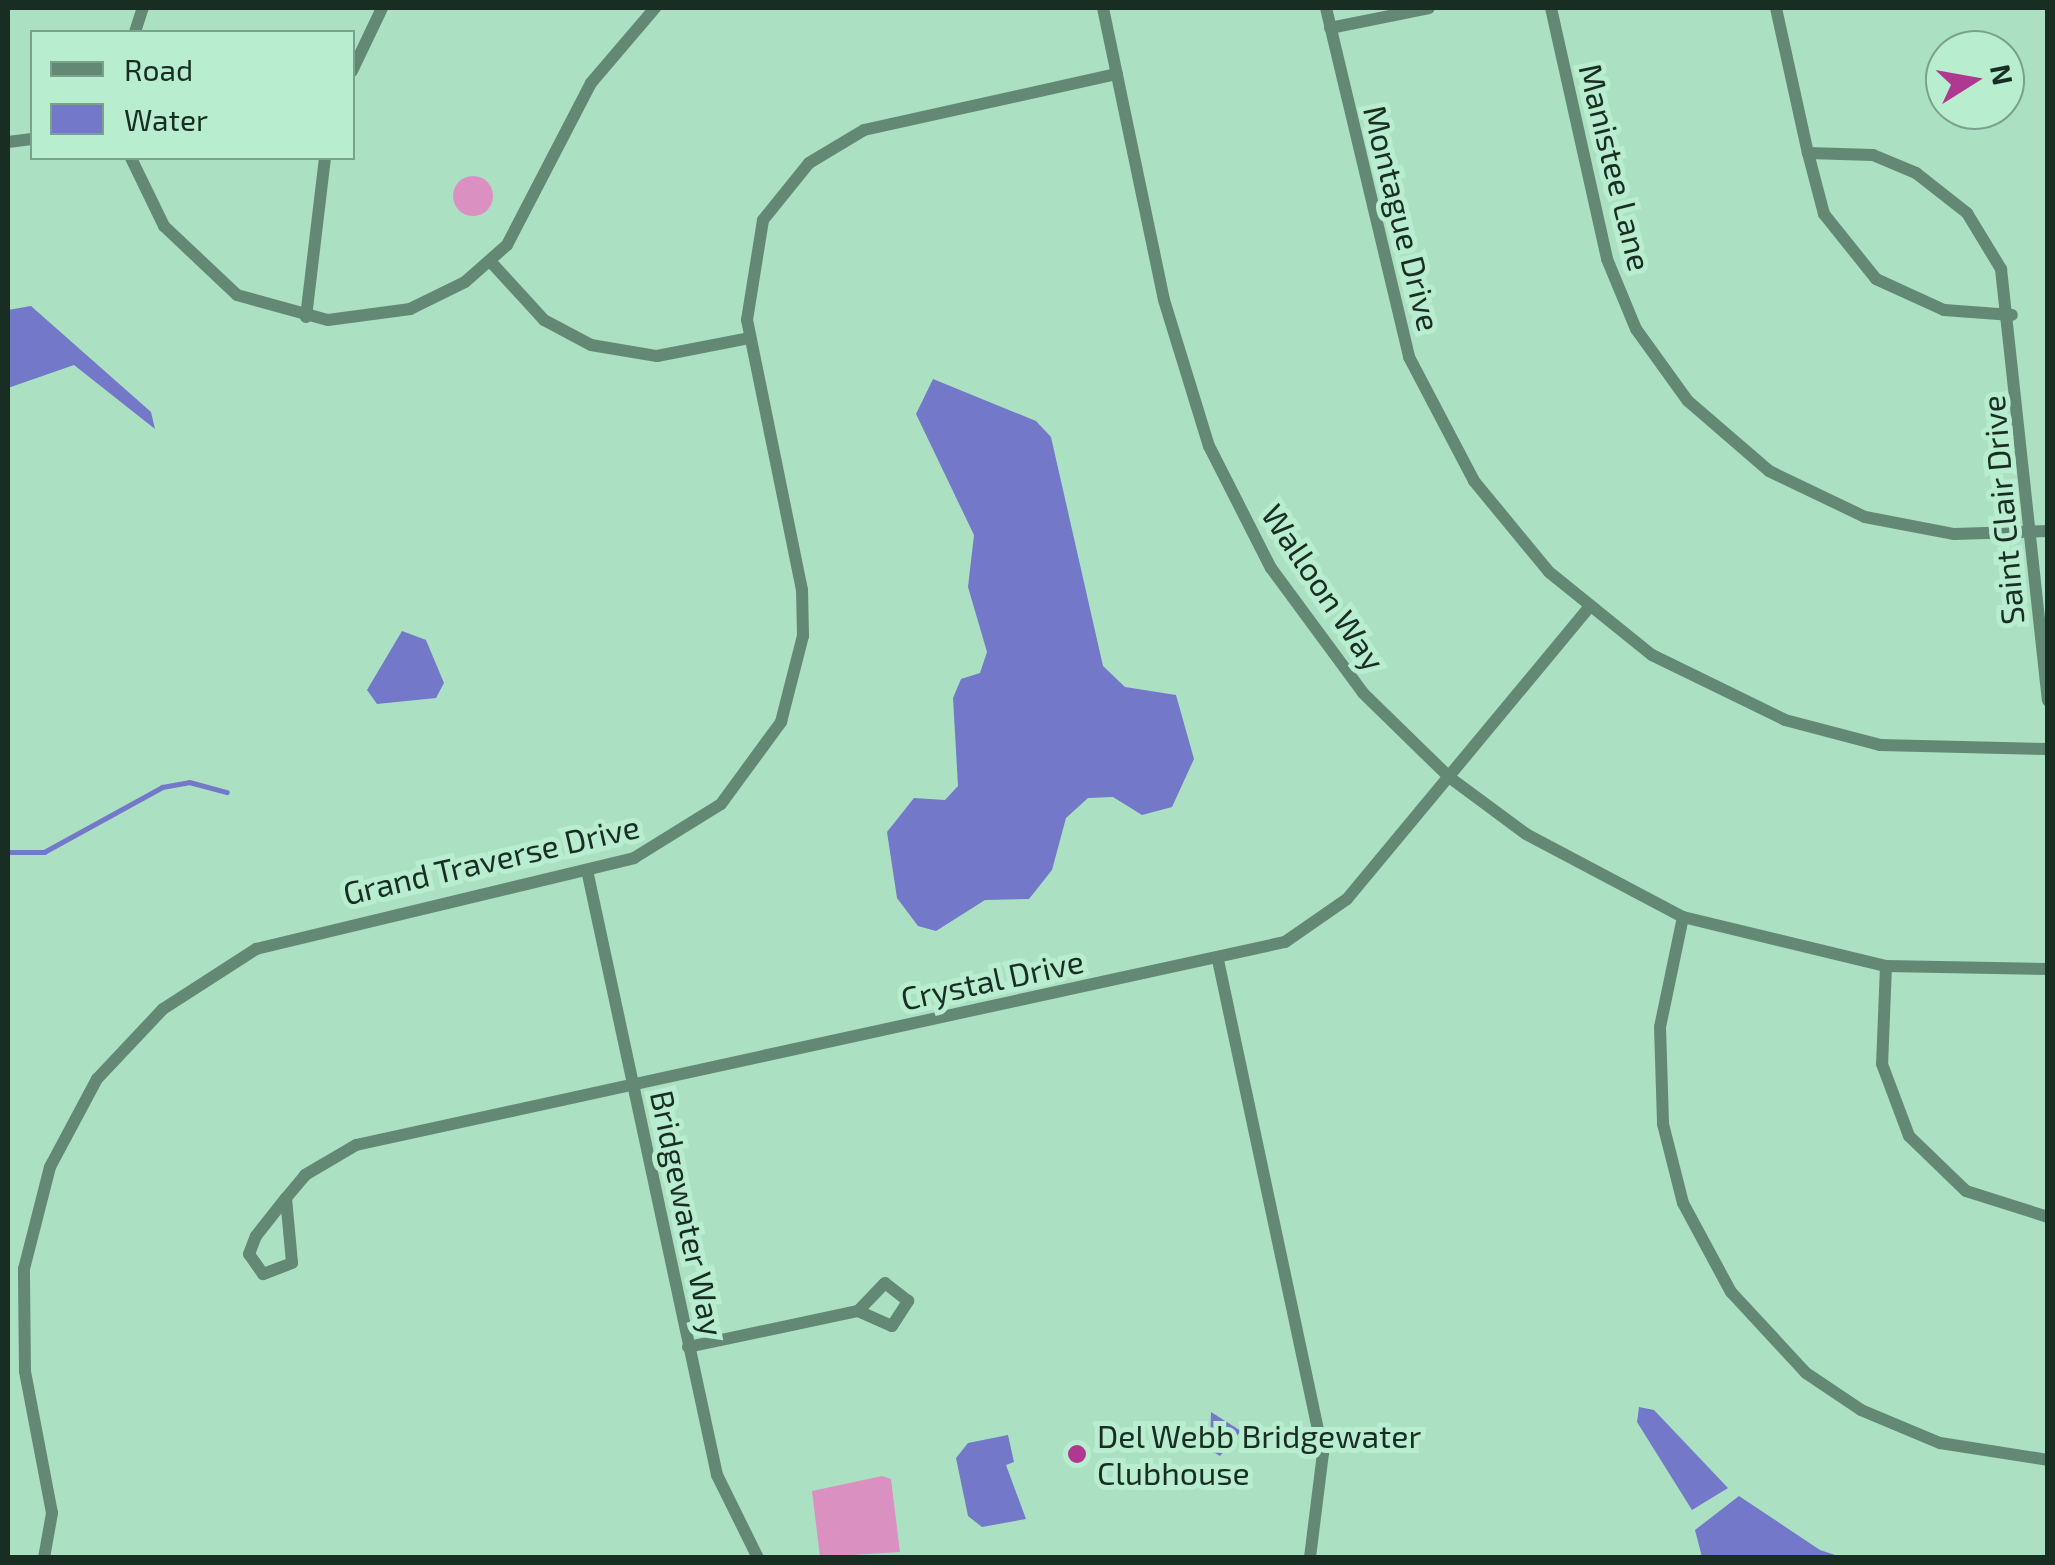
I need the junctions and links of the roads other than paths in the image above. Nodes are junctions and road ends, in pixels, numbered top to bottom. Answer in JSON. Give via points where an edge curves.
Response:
{"nodes":[{"id":1,"x":382,"y":8,"type":"edge"},
{"id":2,"x":655,"y":8,"type":"edge"},
{"id":3,"x":1103,"y":8,"type":"edge"},
{"id":4,"x":1326,"y":8,"type":"edge"},
{"id":5,"x":1430,"y":8,"type":"edge"},
{"id":6,"x":1551,"y":8,"type":"edge"},
{"id":7,"x":1776,"y":8,"type":"edge"},
{"id":8,"x":1330,"y":28,"type":"junction"},
{"id":9,"x":355,"y":65,"type":"edge"},
{"id":10,"x":1117,"y":74,"type":"junction"},
{"id":11,"x":1808,"y":153,"type":"junction"},
{"id":12,"x":132,"y":160,"type":"edge"},
{"id":13,"x":325,"y":160,"type":"edge"},
{"id":14,"x":490,"y":262,"type":"junction"},
{"id":15,"x":2012,"y":315,"type":"junction"},
{"id":16,"x":306,"y":317,"type":"junction"},
{"id":17,"x":750,"y":338,"type":"junction"},
{"id":18,"x":2048,"y":531,"type":"edge"},
{"id":19,"x":2032,"y":532,"type":"junction"},
{"id":20,"x":1587,"y":610,"type":"junction"},
{"id":21,"x":2048,"y":700,"type":"edge"},
{"id":22,"x":2048,"y":749,"type":"edge"},
{"id":23,"x":1449,"y":777,"type":"junction"},
{"id":24,"x":588,"y":870,"type":"junction"},
{"id":25,"x":1683,"y":917,"type":"junction"},
{"id":26,"x":1218,"y":960,"type":"junction"},
{"id":27,"x":1886,"y":966,"type":"junction"},
{"id":28,"x":2048,"y":969,"type":"edge"},
{"id":29,"x":632,"y":1084,"type":"junction"},
{"id":30,"x":286,"y":1198,"type":"junction"},
{"id":31,"x":2048,"y":1216,"type":"edge"},
{"id":32,"x":858,"y":1311,"type":"dead end"},
{"id":33,"x":688,"y":1347,"type":"junction"},
{"id":34,"x":2048,"y":1460,"type":"edge"},
{"id":35,"x":44,"y":1558,"type":"edge"},
{"id":36,"x":758,"y":1558,"type":"edge"},
{"id":37,"x":1310,"y":1558,"type":"edge"}],
"edges":[{"from":1,"to":9,"type":"street"},
{"from":2,"to":14,"type":"street","via":[[591,83],[537,198]]},
{"from":3,"to":10,"type":"street","name":"Walloon Way"},
{"from":4,"to":8,"type":"street","name":"Montague Drive"},
{"from":5,"to":8,"type":"street"},
{"from":6,"to":19,"type":"street","name":"Manistee Lane","via":[[1605,256],[1636,328],[1688,401],[1769,471],[1840,507],[1944,533]]},
{"from":7,"to":11,"type":"street"},
{"from":8,"to":20,"type":"street","name":"Montague Drive","via":[[1389,296],[1422,389],[1500,517]]},
{"from":10,"to":17,"type":"street","name":"Grand Traverse Drive","via":[[902,120],[822,152],[774,201],[756,239]]},
{"from":10,"to":23,"type":"street","name":"Walloon Way","via":[[1174,340],[1236,506],[1322,643]]},
{"from":11,"to":15,"type":"street","name":"Saint Clair Drive","via":[[1873,156],[1952,197],[1994,252]]},
{"from":11,"to":15,"type":"street","via":[[1824,214],[1876,279],[1944,310]]},
{"from":12,"to":16,"type":"street","via":[[150,208],[198,264],[237,295]]},
{"from":13,"to":16,"type":"street"},
{"from":14,"to":16,"type":"street","via":[[410,309]]},
{"from":14,"to":17,"type":"street","via":[[544,320],[592,345],[659,356]]},
{"from":15,"to":19,"type":"street","name":"Saint Clair Drive"},
{"from":17,"to":24,"type":"street","name":"Grand Traverse Drive","via":[[802,590],[791,694],[758,762],[703,820],[651,852]]},
{"from":18,"to":19,"type":"street","name":"Manistee Lane"},
{"from":19,"to":21,"type":"street","name":"Saint Clair Drive"},
{"from":20,"to":22,"type":"street","name":"Montague Drive","via":[[1707,686],[1817,730],[1942,752]]},
{"from":20,"to":23,"type":"street","name":"Crystal Drive"},
{"from":23,"to":25,"type":"street","name":"Walloon Way","via":[[1562,856]]},
{"from":23,"to":26,"type":"street","name":"Crystal Drive","via":[[1329,916],[1285,942]]},
{"from":24,"to":29,"type":"street","name":"Bridgewater Way"},
{"from":24,"to":35,"type":"street","name":"Grand Traverse Drive","via":[[256,949],[163,1008],[97,1079],[50,1167],[24,1269],[24,1363],[52,1513]]},
{"from":25,"to":27,"type":"street","name":"Walloon Way"},
{"from":25,"to":34,"type":"street","via":[[1660,1024],[1663,1124],[1683,1203],[1731,1292],[1806,1373],[1860,1410],[1940,1443]]},
{"from":26,"to":29,"type":"street","name":"Crystal Drive"},
{"from":26,"to":37,"type":"street","via":[[1322,1453]]},
{"from":27,"to":28,"type":"street","name":"Walloon Way"},
{"from":27,"to":31,"type":"street","via":[[1882,1064],[1909,1136],[1966,1191]]},
{"from":29,"to":30,"type":"street","name":"Crystal Drive","via":[[356,1144]]},
{"from":29,"to":33,"type":"street","name":"Bridgewater Way"},
{"from":30,"to":30,"type":"street","name":"Crystal Drive","via":[[250,1247],[263,1274],[292,1262]]},
{"from":32,"to":33,"type":"street"},
{"from":33,"to":36,"type":"street","name":"Bridgewater Way","via":[[721,1493]]}]}
